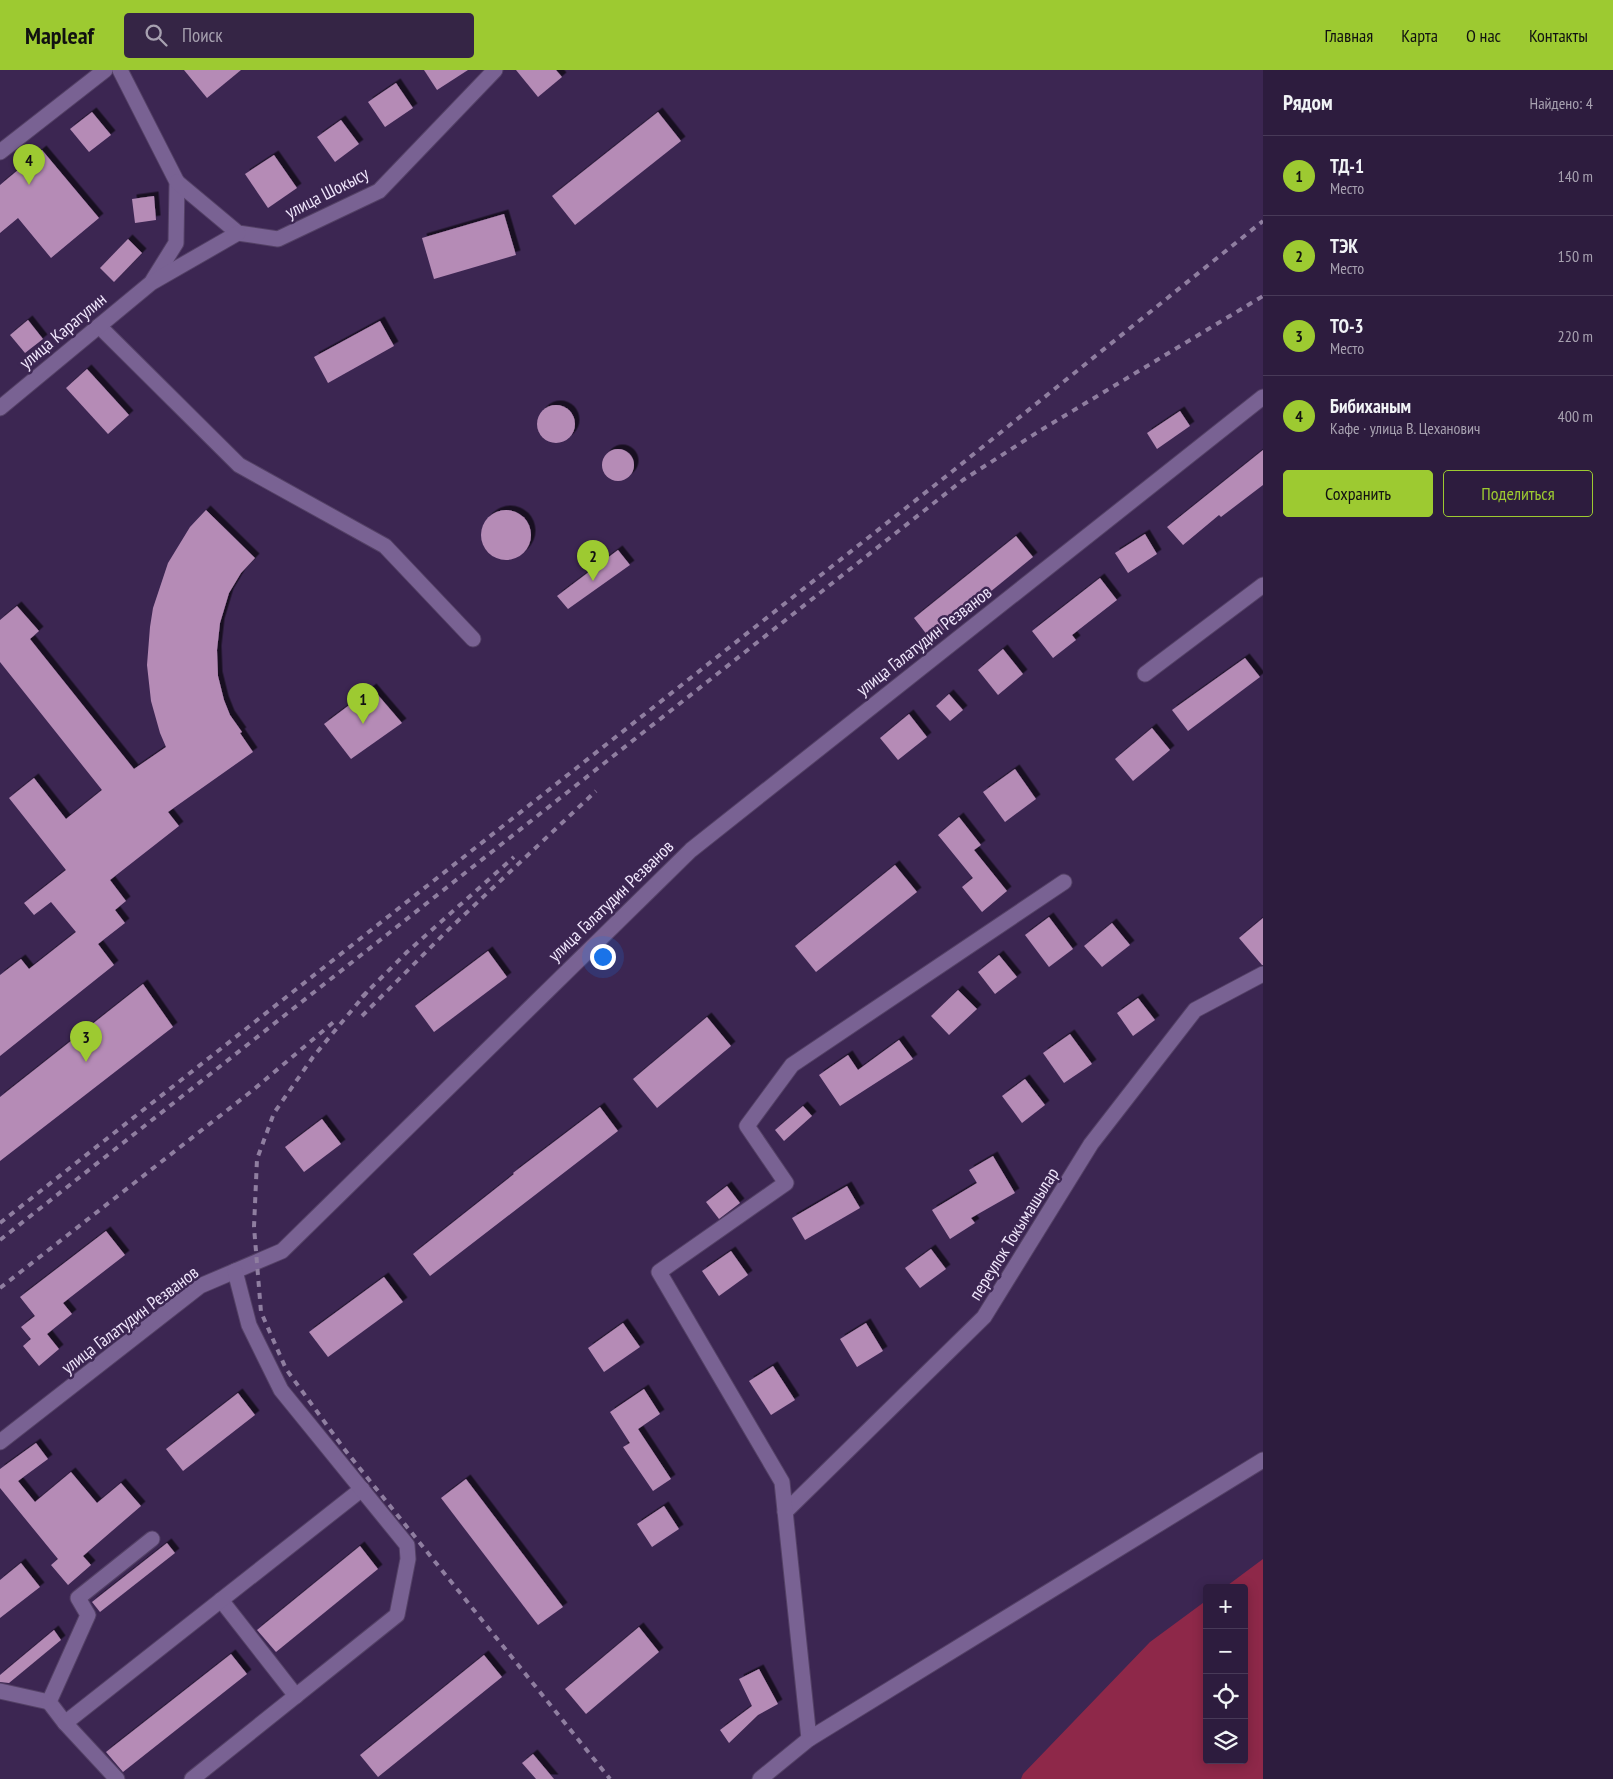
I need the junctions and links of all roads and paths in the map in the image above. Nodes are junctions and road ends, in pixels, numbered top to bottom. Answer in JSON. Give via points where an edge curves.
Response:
{"nodes":[{"id":1,"x":105,"y":70,"type":"edge"},
{"id":2,"x":120,"y":70,"type":"edge"},
{"id":3,"x":495,"y":70,"type":"edge"},
{"id":4,"x":0,"y":152,"type":"edge"},
{"id":5,"x":177,"y":182,"type":"junction"},
{"id":6,"x":238,"y":233,"type":"junction"},
{"id":7,"x":151,"y":283,"type":"junction"},
{"id":8,"x":99,"y":326,"type":"junction"},
{"id":9,"x":1263,"y":397,"type":"edge"},
{"id":10,"x":0,"y":408,"type":"edge"},
{"id":11,"x":1263,"y":584,"type":"edge"},
{"id":12,"x":472,"y":639,"type":"dead end"},
{"id":13,"x":1144,"y":674,"type":"dead end"},
{"id":14,"x":1064,"y":882,"type":"dead end"},
{"id":15,"x":1263,"y":974,"type":"edge"},
{"id":16,"x":235,"y":1271,"type":"junction"},
{"id":17,"x":0,"y":1442,"type":"edge"},
{"id":18,"x":1263,"y":1460,"type":"edge"},
{"id":19,"x":362,"y":1489,"type":"junction"},
{"id":20,"x":786,"y":1512,"type":"junction"},
{"id":21,"x":152,"y":1539,"type":"dead end"},
{"id":22,"x":221,"y":1600,"type":"junction"},
{"id":23,"x":0,"y":1691,"type":"edge"},
{"id":24,"x":296,"y":1696,"type":"junction"},
{"id":25,"x":49,"y":1702,"type":"junction"},
{"id":26,"x":65,"y":1723,"type":"junction"},
{"id":27,"x":809,"y":1739,"type":"junction"},
{"id":28,"x":117,"y":1779,"type":"edge"},
{"id":29,"x":192,"y":1779,"type":"edge"},
{"id":30,"x":760,"y":1779,"type":"edge"}],
"edges":[{"from":1,"to":4,"type":"street"},
{"from":2,"to":5,"type":"street"},
{"from":3,"to":6,"type":"street","name":"улица Шокысу","via":[[379,190],[278,239]]},
{"from":5,"to":6,"type":"street"},
{"from":5,"to":7,"type":"street","via":[[176,243]]},
{"from":6,"to":7,"type":"street"},
{"from":7,"to":8,"type":"street","name":"улица Карагулин"},
{"from":8,"to":10,"type":"street","name":"улица Карагулин"},
{"from":8,"to":12,"type":"street","via":[[239,465],[385,546]]},
{"from":9,"to":16,"type":"street","name":"улица Галатудин Резванов","via":[[691,850],[282,1251]]},
{"from":11,"to":13,"type":"street"},
{"from":14,"to":20,"type":"street","via":[[792,1064],[747,1126],[786,1183],[659,1272],[782,1482]]},
{"from":15,"to":20,"type":"street","name":"переулок Токымашылар","via":[[1195,1010],[1092,1144],[984,1317]]},
{"from":16,"to":17,"type":"street","name":"улица Галатудин Резванов","via":[[200,1286]]},
{"from":16,"to":19,"type":"street","via":[[249,1324],[281,1390]]},
{"from":18,"to":27,"type":"street"},
{"from":19,"to":22,"type":"street"},
{"from":19,"to":24,"type":"street","via":[[408,1545],[397,1616]]},
{"from":20,"to":27,"type":"street"},
{"from":21,"to":25,"type":"street","via":[[78,1598],[88,1615]]},
{"from":22,"to":24,"type":"street"},
{"from":22,"to":26,"type":"street"},
{"from":23,"to":25,"type":"street"},
{"from":24,"to":29,"type":"street"},
{"from":25,"to":26,"type":"street"},
{"from":26,"to":28,"type":"street"},
{"from":27,"to":30,"type":"street"}]}
